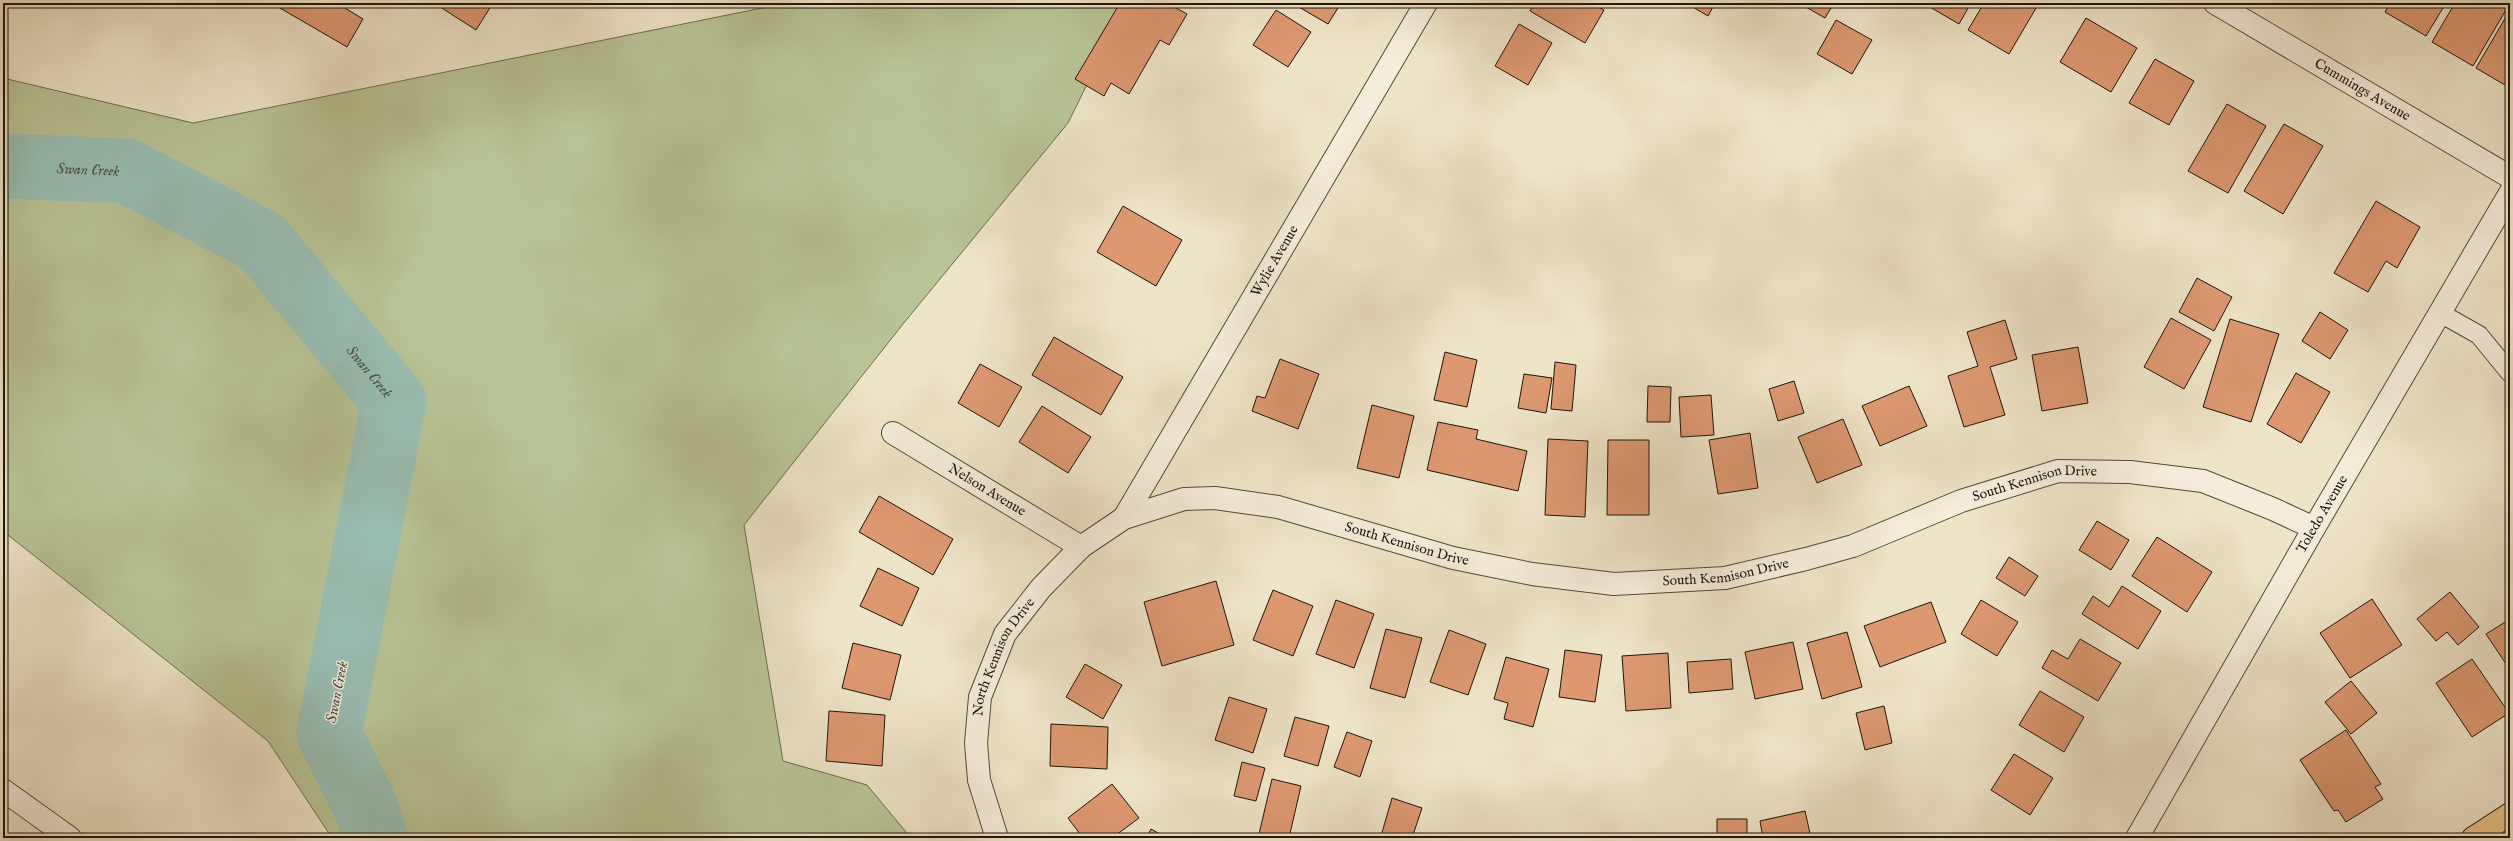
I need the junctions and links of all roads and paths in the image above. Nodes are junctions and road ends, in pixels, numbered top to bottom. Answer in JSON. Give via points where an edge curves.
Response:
{"nodes":[{"id":1,"x":1426,"y":3,"type":"edge"},
{"id":2,"x":2215,"y":3,"type":"edge"},
{"id":3,"x":2510,"y":177,"type":"edge"},
{"id":4,"x":2510,"y":192,"type":"edge"},
{"id":5,"x":2440,"y":313,"type":"junction"},
{"id":6,"x":2510,"y":373,"type":"edge"},
{"id":7,"x":893,"y":433,"type":"dead end"},
{"id":8,"x":1124,"y":518,"type":"junction"},
{"id":9,"x":2314,"y":528,"type":"junction"},
{"id":10,"x":1081,"y":547,"type":"junction"},
{"id":11,"x":3,"y":790,"type":"edge"},
{"id":12,"x":2510,"y":814,"type":"edge"},
{"id":13,"x":70,"y":838,"type":"edge"},
{"id":14,"x":997,"y":838,"type":"edge"},
{"id":15,"x":2137,"y":838,"type":"edge"},
{"id":16,"x":2473,"y":838,"type":"edge"}],
"edges":[{"from":1,"to":8,"type":"street","name":"Wylie Avenue"},
{"from":2,"to":3,"type":"street","name":"Cummings Avenue"},
{"from":4,"to":5,"type":"street","name":"Toledo Avenue"},
{"from":5,"to":6,"type":"lane","via":[[2479,335]]},
{"from":5,"to":9,"type":"street","name":"Toledo Avenue"},
{"from":7,"to":10,"type":"street","name":"Nelson Avenue"},
{"from":8,"to":9,"type":"street","name":"South Kennison Drive","via":[[1184,499],[1230,500],[1278,507],[1453,558],[1532,574],[1614,584],[1726,578],[1806,559],[1853,546],[1961,501],[2058,471],[2130,472],[2203,481]]},
{"from":8,"to":10,"type":"street","name":"North Kennison Drive"},
{"from":9,"to":15,"type":"street","name":"Toledo Avenue"},
{"from":10,"to":14,"type":"street","name":"North Kennison Drive","via":[[1041,588],[1005,634],[980,697],[976,743],[979,780]]},
{"from":11,"to":13,"type":"street"},
{"from":12,"to":16,"type":"main road"}]}
